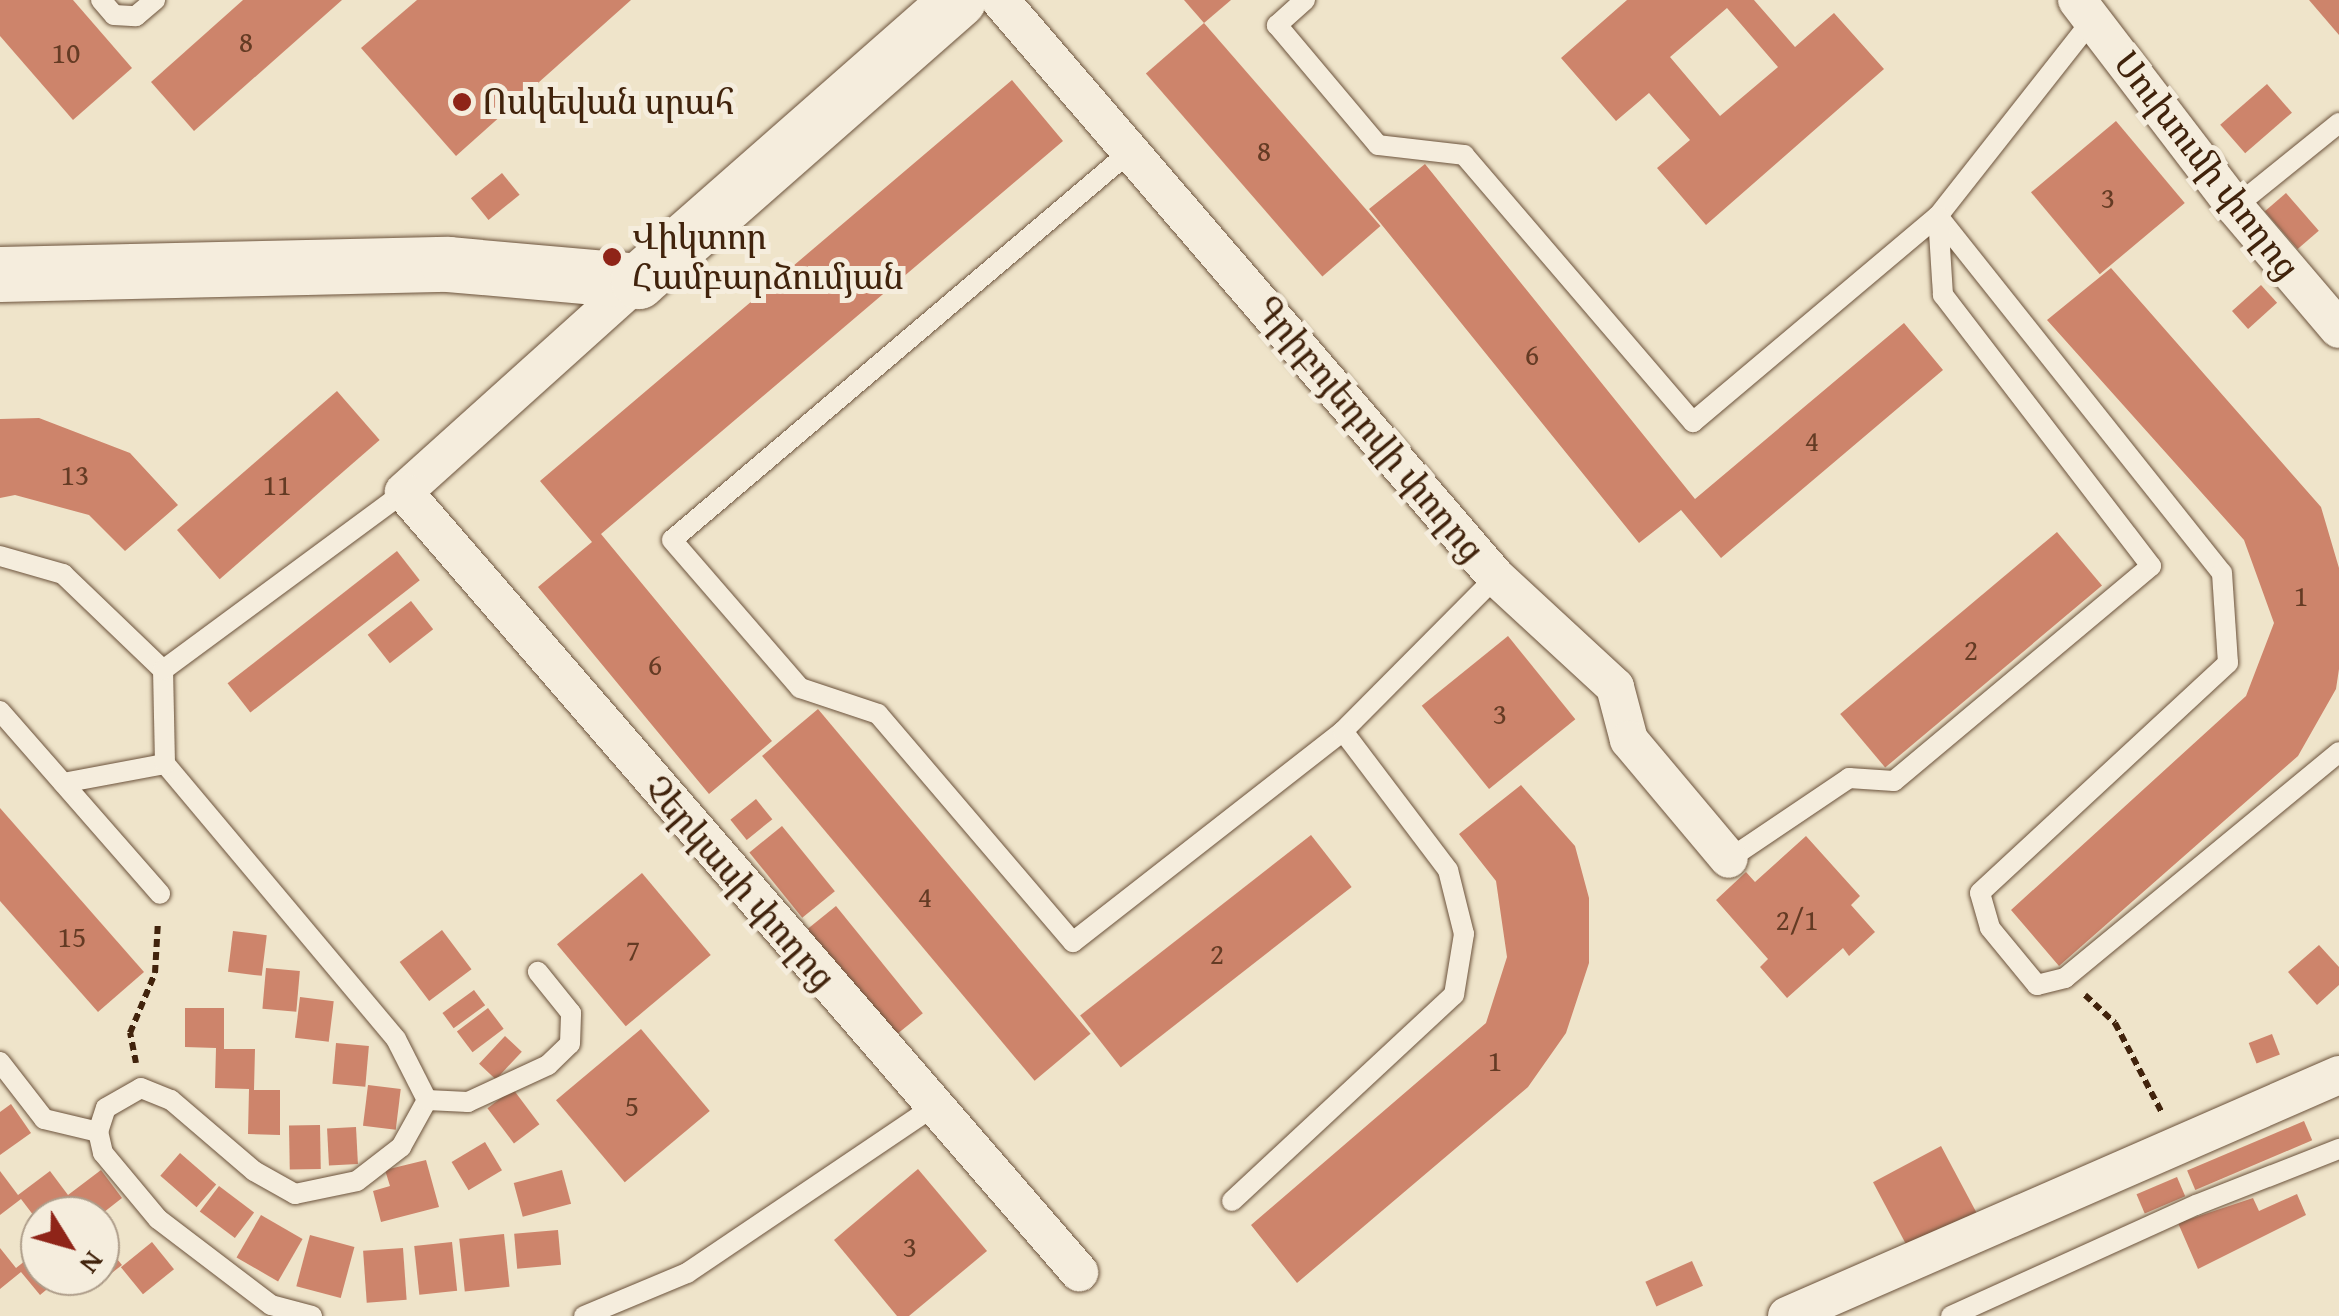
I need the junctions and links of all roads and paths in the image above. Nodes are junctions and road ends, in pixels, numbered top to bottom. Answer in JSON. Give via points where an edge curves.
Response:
{"nodes":[{"id":1,"x":101,"y":0,"type":"edge"},
{"id":2,"x":154,"y":0,"type":"edge"},
{"id":3,"x":958,"y":0,"type":"edge"},
{"id":4,"x":1000,"y":0,"type":"edge"},
{"id":5,"x":1305,"y":0,"type":"edge"},
{"id":6,"x":2085,"y":9,"type":"edge"},
{"id":7,"x":2339,"y":123,"type":"edge"},
{"id":8,"x":1133,"y":149,"type":"junction"},
{"id":9,"x":2235,"y":207,"type":"junction"},
{"id":10,"x":1938,"y":216,"type":"junction"},
{"id":11,"x":0,"y":274,"type":"edge"},
{"id":12,"x":638,"y":281,"type":"junction"},
{"id":13,"x":2339,"y":329,"type":"edge"},
{"id":14,"x":404,"y":492,"type":"junction"},
{"id":15,"x":0,"y":556,"type":"edge"},
{"id":16,"x":1496,"y":577,"type":"junction"},
{"id":17,"x":163,"y":670,"type":"junction"},
{"id":18,"x":0,"y":711,"type":"edge"},
{"id":19,"x":1342,"y":731,"type":"junction"},
{"id":20,"x":2339,"y":752,"type":"edge"},
{"id":21,"x":164,"y":764,"type":"junction"},
{"id":22,"x":63,"y":783,"type":"junction"},
{"id":23,"x":1728,"y":859,"type":"joint"},
{"id":24,"x":160,"y":894,"type":"joint"},
{"id":25,"x":538,"y":972,"type":"dead end"},
{"id":26,"x":2100,"y":1007,"type":"dead end"},
{"id":27,"x":0,"y":1062,"type":"edge"},
{"id":28,"x":2339,"y":1075,"type":"edge"},
{"id":29,"x":142,"y":1088,"type":"junction"},
{"id":30,"x":427,"y":1100,"type":"junction"},
{"id":31,"x":933,"y":1107,"type":"junction"},
{"id":32,"x":98,"y":1132,"type":"junction"},
{"id":33,"x":2178,"y":1148,"type":"junction"},
{"id":34,"x":2339,"y":1149,"type":"edge"},
{"id":35,"x":1232,"y":1201,"type":"dead end"},
{"id":36,"x":1079,"y":1272,"type":"dead end"},
{"id":37,"x":312,"y":1316,"type":"edge"},
{"id":38,"x":584,"y":1316,"type":"edge"},
{"id":39,"x":1788,"y":1316,"type":"edge"},
{"id":40,"x":1951,"y":1316,"type":"edge"}],
"edges":[{"from":1,"to":2,"type":"lane","via":[[114,15],[136,16]]},
{"from":3,"to":12,"type":"street"},
{"from":4,"to":8,"type":"street","name":"Գրիբոյեդովի փողոց"},
{"from":5,"to":10,"type":"lane","via":[[1278,25],[1378,145],[1464,155],[1694,422]]},
{"from":6,"to":9,"type":"street","name":"Սուխումի փողոց"},
{"from":6,"to":10,"type":"lane"},
{"from":7,"to":9,"type":"lane"},
{"from":8,"to":16,"type":"street","name":"Գրիբոյեդովի փողոց"},
{"from":8,"to":19,"type":"lane","via":[[672,540],[800,688],[878,714],[1072,942]]},
{"from":9,"to":13,"type":"street","name":"Սուխումի փողոց"},
{"from":10,"to":20,"type":"lane","via":[[2222,574],[2228,664],[1980,893],[1990,928],[2036,985],[2065,978]]},
{"from":10,"to":23,"type":"lane","via":[[1943,295],[2151,566],[1894,781],[1849,778]]},
{"from":11,"to":12,"type":"street","via":[[448,264]]},
{"from":12,"to":14,"type":"street"},
{"from":14,"to":17,"type":"lane"},
{"from":14,"to":31,"type":"street","name":"Չերկասի փողոց"},
{"from":15,"to":17,"type":"lane","via":[[63,574]]},
{"from":16,"to":19,"type":"lane"},
{"from":16,"to":23,"type":"street","name":"Գրիբոյեդովի փողոց","via":[[1615,687],[1629,740]]},
{"from":17,"to":21,"type":"lane"},
{"from":18,"to":22,"type":"lane"},
{"from":19,"to":35,"type":"lane","via":[[1448,870],[1464,934],[1454,995]]},
{"from":21,"to":22,"type":"lane"},
{"from":21,"to":30,"type":"lane","via":[[396,1040]]},
{"from":22,"to":24,"type":"lane"},
{"from":24,"to":29,"type":"path","via":[[155,972],[130,1033]]},
{"from":25,"to":30,"type":"lane","via":[[571,1013],[570,1044],[548,1066],[468,1102]]},
{"from":26,"to":33,"type":"path","via":[[2133,1051]]},
{"from":27,"to":32,"type":"lane","via":[[44,1119]]},
{"from":28,"to":33,"type":"street"},
{"from":29,"to":30,"type":"lane","via":[[170,1100],[254,1171],[295,1194],[356,1181],[401,1146]]},
{"from":29,"to":32,"type":"lane","via":[[106,1108]]},
{"from":31,"to":36,"type":"street","name":"Չերկասի փողոց"},
{"from":31,"to":38,"type":"lane","via":[[687,1273]]},
{"from":32,"to":37,"type":"lane","via":[[103,1153],[158,1219],[271,1304]]},
{"from":33,"to":39,"type":"street"},
{"from":34,"to":40,"type":"lane","via":[[2196,1204]]}]}
